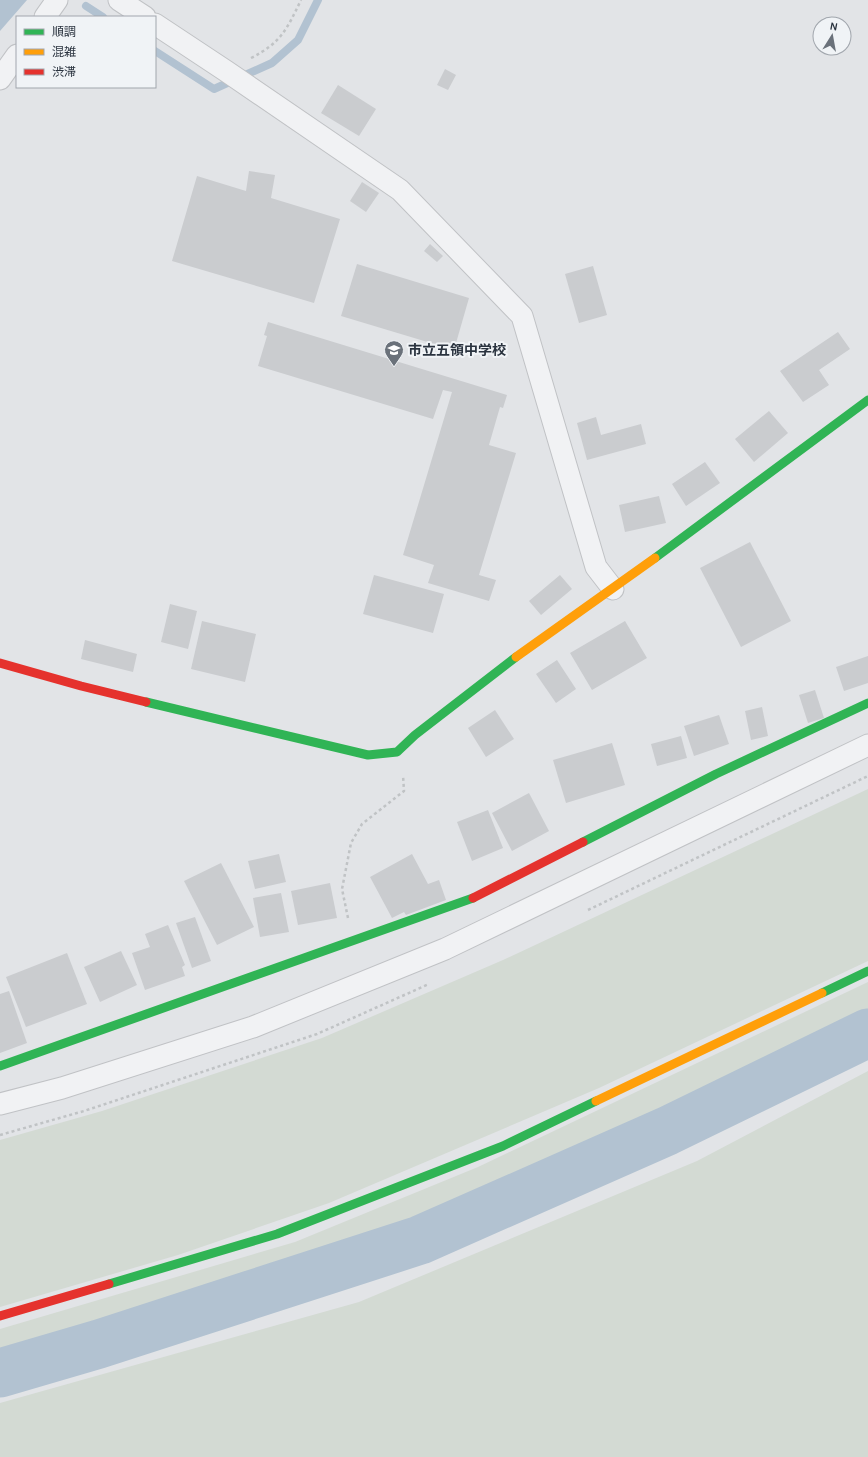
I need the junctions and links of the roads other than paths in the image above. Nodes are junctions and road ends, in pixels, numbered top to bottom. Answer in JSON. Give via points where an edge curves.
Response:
{"nodes":[{"id":1,"x":57,"y":0,"type":"edge"},
{"id":2,"x":119,"y":0,"type":"edge"},
{"id":3,"x":46,"y":16,"type":"edge"},
{"id":4,"x":143,"y":16,"type":"edge"},
{"id":5,"x":156,"y":25,"type":"edge"},
{"id":6,"x":16,"y":57,"type":"edge"},
{"id":7,"x":0,"y":79,"type":"edge"},
{"id":8,"x":868,"y":400,"type":"edge"},
{"id":9,"x":613,"y":589,"type":"junction"},
{"id":10,"x":0,"y":664,"type":"edge"},
{"id":11,"x":868,"y":703,"type":"edge"},
{"id":12,"x":868,"y":745,"type":"edge"},
{"id":13,"x":868,"y":971,"type":"edge"},
{"id":14,"x":0,"y":1066,"type":"edge"},
{"id":15,"x":0,"y":1104,"type":"edge"},
{"id":16,"x":0,"y":1316,"type":"edge"}],
"edges":[{"from":1,"to":3,"type":"street"},
{"from":2,"to":4,"type":"street"},
{"from":5,"to":9,"type":"street","via":[[400,190],[522,316],[596,566]]},
{"from":6,"to":7,"type":"street"},
{"from":8,"to":9,"type":"street"},
{"from":9,"to":10,"type":"street","via":[[528,648],[415,735],[397,752],[368,755]]},
{"from":11,"to":14,"type":"street","via":[[716,774],[464,903]]},
{"from":12,"to":15,"type":"street","via":[[444,949],[253,1028],[62,1088]]},
{"from":13,"to":16,"type":"street","via":[[496,1149],[277,1234]]}]}
